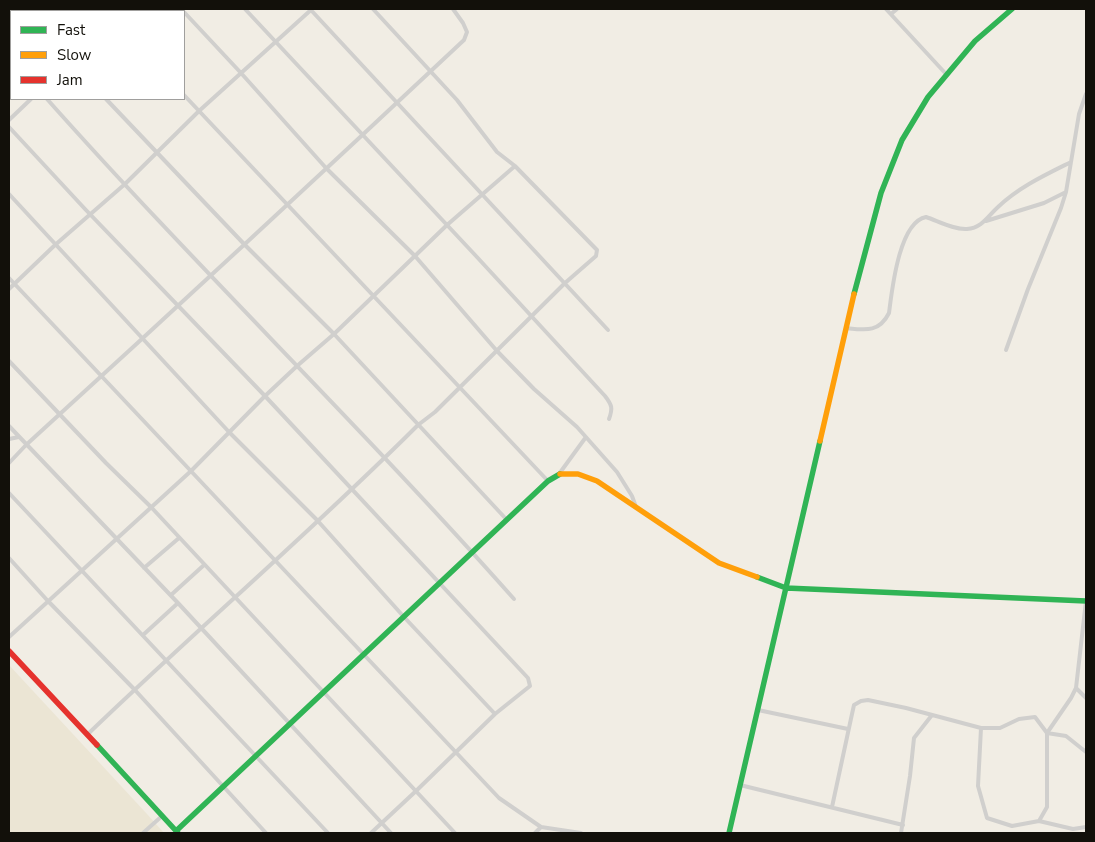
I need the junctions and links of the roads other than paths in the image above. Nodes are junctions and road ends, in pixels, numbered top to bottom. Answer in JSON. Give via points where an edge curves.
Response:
{"nodes":[{"id":1,"x":245,"y":9,"type":"edge"},
{"id":2,"x":311,"y":9,"type":"edge"},
{"id":3,"x":373,"y":9,"type":"edge"},
{"id":4,"x":453,"y":9,"type":"edge"},
{"id":5,"x":886,"y":9,"type":"edge"},
{"id":6,"x":897,"y":9,"type":"edge"},
{"id":7,"x":1012,"y":9,"type":"edge"},
{"id":8,"x":185,"y":13,"type":"edge"},
{"id":9,"x":891,"y":14,"type":"junction"},
{"id":10,"x":276,"y":40,"type":"junction"},
{"id":11,"x":431,"y":71,"type":"junction"},
{"id":12,"x":241,"y":73,"type":"junction"},
{"id":13,"x":946,"y":74,"type":"junction"},
{"id":14,"x":1086,"y":94,"type":"edge"},
{"id":15,"x":185,"y":96,"type":"edge"},
{"id":16,"x":30,"y":100,"type":"edge"},
{"id":17,"x":48,"y":100,"type":"edge"},
{"id":18,"x":107,"y":100,"type":"edge"},
{"id":19,"x":397,"y":104,"type":"junction"},
{"id":20,"x":199,"y":111,"type":"junction"},
{"id":21,"x":9,"y":120,"type":"edge"},
{"id":22,"x":9,"y":127,"type":"edge"},
{"id":23,"x":364,"y":134,"type":"junction"},
{"id":24,"x":157,"y":154,"type":"junction"},
{"id":25,"x":1071,"y":162,"type":"junction"},
{"id":26,"x":515,"y":166,"type":"junction"},
{"id":27,"x":326,"y":168,"type":"junction"},
{"id":28,"x":125,"y":184,"type":"junction"},
{"id":29,"x":1066,"y":192,"type":"junction"},
{"id":30,"x":9,"y":194,"type":"edge"},
{"id":31,"x":481,"y":194,"type":"junction"},
{"id":32,"x":287,"y":205,"type":"junction"},
{"id":33,"x":90,"y":214,"type":"junction"},
{"id":34,"x":986,"y":221,"type":"junction"},
{"id":35,"x":447,"y":225,"type":"junction"},
{"id":36,"x":244,"y":244,"type":"junction"},
{"id":37,"x":55,"y":245,"type":"junction"},
{"id":38,"x":414,"y":256,"type":"junction"},
{"id":39,"x":209,"y":276,"type":"junction"},
{"id":40,"x":9,"y":278,"type":"edge"},
{"id":41,"x":14,"y":284,"type":"junction"},
{"id":42,"x":565,"y":284,"type":"junction"},
{"id":43,"x":9,"y":289,"type":"edge"},
{"id":44,"x":373,"y":297,"type":"junction"},
{"id":45,"x":178,"y":305,"type":"junction"},
{"id":46,"x":532,"y":316,"type":"junction"},
{"id":47,"x":846,"y":328,"type":"junction"},
{"id":48,"x":608,"y":330,"type":"dead end"},
{"id":49,"x":334,"y":334,"type":"junction"},
{"id":50,"x":143,"y":340,"type":"junction"},
{"id":51,"x":1006,"y":350,"type":"dead end"},
{"id":52,"x":497,"y":351,"type":"junction"},
{"id":53,"x":9,"y":361,"type":"edge"},
{"id":54,"x":297,"y":366,"type":"junction"},
{"id":55,"x":102,"y":377,"type":"junction"},
{"id":56,"x":459,"y":388,"type":"junction"},
{"id":57,"x":265,"y":396,"type":"junction"},
{"id":58,"x":60,"y":415,"type":"junction"},
{"id":59,"x":609,"y":419,"type":"dead end"},
{"id":60,"x":418,"y":425,"type":"junction"},
{"id":61,"x":9,"y":426,"type":"edge"},
{"id":62,"x":229,"y":432,"type":"junction"},
{"id":63,"x":586,"y":437,"type":"junction"},
{"id":64,"x":19,"y":438,"type":"junction"},
{"id":65,"x":9,"y":439,"type":"edge"},
{"id":66,"x":26,"y":445,"type":"junction"},
{"id":67,"x":386,"y":458,"type":"junction"},
{"id":68,"x":9,"y":463,"type":"edge"},
{"id":69,"x":190,"y":471,"type":"junction"},
{"id":70,"x":560,"y":474,"type":"junction"},
{"id":71,"x":548,"y":481,"type":"junction"},
{"id":72,"x":351,"y":489,"type":"junction"},
{"id":73,"x":9,"y":493,"type":"edge"},
{"id":74,"x":636,"y":507,"type":"junction"},
{"id":75,"x":151,"y":508,"type":"junction"},
{"id":76,"x":318,"y":520,"type":"junction"},
{"id":77,"x":507,"y":520,"type":"junction"},
{"id":78,"x":179,"y":538,"type":"junction"},
{"id":79,"x":115,"y":539,"type":"junction"},
{"id":80,"x":473,"y":552,"type":"junction"},
{"id":81,"x":9,"y":558,"type":"edge"},
{"id":82,"x":275,"y":561,"type":"junction"},
{"id":83,"x":204,"y":565,"type":"junction"},
{"id":84,"x":144,"y":568,"type":"junction"},
{"id":85,"x":81,"y":570,"type":"junction"},
{"id":86,"x":439,"y":584,"type":"junction"},
{"id":87,"x":786,"y":588,"type":"junction"},
{"id":88,"x":171,"y":596,"type":"junction"},
{"id":89,"x":234,"y":598,"type":"junction"},
{"id":90,"x":514,"y":599,"type":"dead end"},
{"id":91,"x":47,"y":600,"type":"junction"},
{"id":92,"x":1086,"y":601,"type":"edge"},
{"id":93,"x":178,"y":603,"type":"junction"},
{"id":94,"x":404,"y":617,"type":"junction"},
{"id":95,"x":201,"y":628,"type":"junction"},
{"id":96,"x":143,"y":635,"type":"junction"},
{"id":97,"x":9,"y":637,"type":"edge"},
{"id":98,"x":9,"y":651,"type":"edge"},
{"id":99,"x":364,"y":654,"type":"junction"},
{"id":100,"x":166,"y":660,"type":"junction"},
{"id":101,"x":1076,"y":688,"type":"junction"},
{"id":102,"x":134,"y":690,"type":"junction"},
{"id":103,"x":324,"y":692,"type":"junction"},
{"id":104,"x":1086,"y":698,"type":"edge"},
{"id":105,"x":758,"y":710,"type":"junction"},
{"id":106,"x":495,"y":714,"type":"junction"},
{"id":107,"x":932,"y":715,"type":"junction"},
{"id":108,"x":290,"y":723,"type":"junction"},
{"id":109,"x":981,"y":728,"type":"junction"},
{"id":110,"x":848,"y":730,"type":"junction"},
{"id":111,"x":1047,"y":733,"type":"junction"},
{"id":112,"x":87,"y":735,"type":"junction"},
{"id":113,"x":455,"y":752,"type":"junction"},
{"id":114,"x":1086,"y":752,"type":"edge"},
{"id":115,"x":256,"y":755,"type":"junction"},
{"id":116,"x":740,"y":785,"type":"junction"},
{"id":117,"x":223,"y":786,"type":"junction"},
{"id":118,"x":416,"y":791,"type":"junction"},
{"id":119,"x":832,"y":807,"type":"junction"},
{"id":120,"x":162,"y":816,"type":"junction"},
{"id":121,"x":1039,"y":820,"type":"junction"},
{"id":122,"x":382,"y":823,"type":"junction"},
{"id":123,"x":903,"y":825,"type":"junction"},
{"id":124,"x":541,"y":827,"type":"junction"},
{"id":125,"x":1086,"y":827,"type":"edge"},
{"id":126,"x":177,"y":832,"type":"edge"},
{"id":127,"x":143,"y":833,"type":"edge"},
{"id":128,"x":266,"y":833,"type":"edge"},
{"id":129,"x":328,"y":833,"type":"edge"},
{"id":130,"x":371,"y":833,"type":"edge"},
{"id":131,"x":391,"y":833,"type":"edge"},
{"id":132,"x":455,"y":833,"type":"edge"},
{"id":133,"x":535,"y":833,"type":"edge"},
{"id":134,"x":581,"y":833,"type":"edge"},
{"id":135,"x":729,"y":833,"type":"edge"},
{"id":136,"x":901,"y":833,"type":"edge"}],
"edges":[{"from":1,"to":10,"type":"street"},
{"from":2,"to":10,"type":"street"},
{"from":2,"to":19,"type":"street"},
{"from":3,"to":11,"type":"street"},
{"from":4,"to":11,"type":"street","via":[[467,32],[464,40]]},
{"from":5,"to":9,"type":"street"},
{"from":6,"to":9,"type":"street"},
{"from":7,"to":13,"type":"street","via":[[975,41]]},
{"from":8,"to":12,"type":"street"},
{"from":9,"to":13,"type":"street"},
{"from":10,"to":12,"type":"street"},
{"from":10,"to":23,"type":"street"},
{"from":11,"to":19,"type":"street"},
{"from":11,"to":26,"type":"street","via":[[497,152]]},
{"from":12,"to":20,"type":"street"},
{"from":12,"to":27,"type":"street"},
{"from":13,"to":47,"type":"street","via":[[917,114],[891,166],[877,203]]},
{"from":14,"to":25,"type":"street","via":[[1079,114]]},
{"from":15,"to":20,"type":"street"},
{"from":16,"to":21,"type":"street"},
{"from":17,"to":28,"type":"street"},
{"from":18,"to":24,"type":"street"},
{"from":19,"to":23,"type":"street"},
{"from":19,"to":31,"type":"street"},
{"from":20,"to":24,"type":"street"},
{"from":20,"to":32,"type":"street"},
{"from":22,"to":33,"type":"street"},
{"from":23,"to":27,"type":"street"},
{"from":23,"to":35,"type":"street"},
{"from":24,"to":28,"type":"street"},
{"from":24,"to":36,"type":"street"},
{"from":25,"to":29,"type":"street"},
{"from":25,"to":34,"type":"street","via":[[1014,193]]},
{"from":26,"to":31,"type":"street"},
{"from":26,"to":42,"type":"street","via":[[597,250],[596,256]]},
{"from":27,"to":32,"type":"street"},
{"from":27,"to":38,"type":"street"},
{"from":28,"to":33,"type":"street"},
{"from":28,"to":39,"type":"street"},
{"from":29,"to":34,"type":"street","via":[[1044,203]]},
{"from":29,"to":51,"type":"street"},
{"from":30,"to":37,"type":"street"},
{"from":31,"to":35,"type":"street"},
{"from":31,"to":42,"type":"street"},
{"from":32,"to":36,"type":"street"},
{"from":32,"to":44,"type":"street"},
{"from":33,"to":37,"type":"street"},
{"from":33,"to":45,"type":"street"},
{"from":34,"to":47,"type":"street","via":[[965,229],[926,217],[918,220],[897,260],[886,319],[867,331]]},
{"from":35,"to":38,"type":"street"},
{"from":35,"to":46,"type":"street"},
{"from":36,"to":39,"type":"street"},
{"from":36,"to":49,"type":"street"},
{"from":37,"to":41,"type":"street"},
{"from":37,"to":50,"type":"street"},
{"from":38,"to":44,"type":"street"},
{"from":38,"to":52,"type":"street"},
{"from":39,"to":45,"type":"street"},
{"from":39,"to":54,"type":"street"},
{"from":40,"to":41,"type":"street"},
{"from":41,"to":43,"type":"street"},
{"from":41,"to":55,"type":"street"},
{"from":42,"to":46,"type":"street"},
{"from":42,"to":48,"type":"street"},
{"from":44,"to":49,"type":"street"},
{"from":44,"to":56,"type":"street"},
{"from":45,"to":50,"type":"street"},
{"from":45,"to":57,"type":"street"},
{"from":46,"to":52,"type":"street"},
{"from":46,"to":59,"type":"street","via":[[612,405]]},
{"from":47,"to":87,"type":"street"},
{"from":49,"to":54,"type":"street"},
{"from":49,"to":60,"type":"street"},
{"from":50,"to":55,"type":"street"},
{"from":50,"to":62,"type":"street"},
{"from":52,"to":56,"type":"street"},
{"from":52,"to":63,"type":"street"},
{"from":53,"to":58,"type":"street"},
{"from":54,"to":57,"type":"street"},
{"from":54,"to":67,"type":"street"},
{"from":55,"to":58,"type":"street"},
{"from":55,"to":69,"type":"street"},
{"from":56,"to":60,"type":"street"},
{"from":56,"to":71,"type":"street"},
{"from":57,"to":62,"type":"street"},
{"from":57,"to":72,"type":"street"},
{"from":58,"to":66,"type":"street"},
{"from":58,"to":75,"type":"street"},
{"from":60,"to":67,"type":"street"},
{"from":60,"to":77,"type":"street"},
{"from":61,"to":64,"type":"street"},
{"from":62,"to":69,"type":"street"},
{"from":62,"to":76,"type":"street"},
{"from":63,"to":70,"type":"street"},
{"from":63,"to":74,"type":"street","via":[[617,472]]},
{"from":64,"to":65,"type":"street"},
{"from":64,"to":66,"type":"street"},
{"from":66,"to":68,"type":"street"},
{"from":66,"to":79,"type":"street"},
{"from":67,"to":72,"type":"street"},
{"from":67,"to":80,"type":"street"},
{"from":69,"to":75,"type":"street"},
{"from":69,"to":82,"type":"street"},
{"from":70,"to":71,"type":"street"},
{"from":70,"to":74,"type":"street","via":[[590,478]]},
{"from":71,"to":77,"type":"street"},
{"from":72,"to":76,"type":"street"},
{"from":72,"to":86,"type":"street"},
{"from":73,"to":85,"type":"street"},
{"from":74,"to":87,"type":"street","via":[[719,563]]},
{"from":75,"to":78,"type":"street"},
{"from":75,"to":79,"type":"street"},
{"from":76,"to":82,"type":"street"},
{"from":76,"to":94,"type":"street"},
{"from":77,"to":80,"type":"street"},
{"from":78,"to":83,"type":"street"},
{"from":78,"to":84,"type":"street"},
{"from":79,"to":84,"type":"street"},
{"from":79,"to":85,"type":"street"},
{"from":80,"to":86,"type":"street"},
{"from":80,"to":90,"type":"street"},
{"from":81,"to":91,"type":"street"},
{"from":82,"to":89,"type":"street"},
{"from":82,"to":99,"type":"street"},
{"from":83,"to":88,"type":"street"},
{"from":83,"to":89,"type":"street"},
{"from":84,"to":88,"type":"street"},
{"from":85,"to":91,"type":"street"},
{"from":85,"to":96,"type":"street"},
{"from":86,"to":94,"type":"street"},
{"from":86,"to":106,"type":"street","via":[[528,678],[530,686]]},
{"from":87,"to":92,"type":"street"},
{"from":87,"to":105,"type":"street"},
{"from":88,"to":93,"type":"street"},
{"from":89,"to":95,"type":"street"},
{"from":89,"to":103,"type":"street"},
{"from":91,"to":97,"type":"street"},
{"from":91,"to":102,"type":"street"},
{"from":92,"to":101,"type":"street"},
{"from":93,"to":95,"type":"street"},
{"from":93,"to":96,"type":"street"},
{"from":94,"to":99,"type":"street"},
{"from":94,"to":106,"type":"street"},
{"from":95,"to":100,"type":"street"},
{"from":95,"to":108,"type":"street"},
{"from":96,"to":100,"type":"street"},
{"from":98,"to":112,"type":"street"},
{"from":99,"to":103,"type":"street"},
{"from":99,"to":113,"type":"street"},
{"from":100,"to":102,"type":"street"},
{"from":100,"to":115,"type":"street"},
{"from":101,"to":104,"type":"street"},
{"from":101,"to":111,"type":"street"},
{"from":102,"to":112,"type":"street"},
{"from":102,"to":117,"type":"street"},
{"from":103,"to":108,"type":"street"},
{"from":103,"to":118,"type":"street"},
{"from":105,"to":110,"type":"street"},
{"from":105,"to":116,"type":"street"},
{"from":106,"to":113,"type":"street"},
{"from":107,"to":109,"type":"street"},
{"from":107,"to":110,"type":"street","via":[[861,701],[854,705]]},
{"from":107,"to":123,"type":"street","via":[[914,738]]},
{"from":108,"to":115,"type":"street"},
{"from":108,"to":122,"type":"street"},
{"from":109,"to":111,"type":"street","via":[[1000,728],[1019,719],[1035,717]]},
{"from":109,"to":121,"type":"street","via":[[978,786],[987,818],[1012,826]]},
{"from":110,"to":119,"type":"street"},
{"from":111,"to":114,"type":"street","via":[[1066,736]]},
{"from":111,"to":121,"type":"street","via":[[1047,807]]},
{"from":112,"to":120,"type":"street"},
{"from":113,"to":118,"type":"street"},
{"from":113,"to":124,"type":"street","via":[[499,798]]},
{"from":115,"to":117,"type":"street"},
{"from":115,"to":129,"type":"street"},
{"from":116,"to":119,"type":"street"},
{"from":116,"to":135,"type":"street"},
{"from":117,"to":126,"type":"street"},
{"from":117,"to":128,"type":"street"},
{"from":118,"to":122,"type":"street"},
{"from":118,"to":132,"type":"street"},
{"from":119,"to":123,"type":"street"},
{"from":120,"to":126,"type":"street"},
{"from":120,"to":127,"type":"street"},
{"from":121,"to":125,"type":"street","via":[[1074,829]]},
{"from":122,"to":130,"type":"street"},
{"from":122,"to":131,"type":"street"},
{"from":123,"to":136,"type":"street"},
{"from":124,"to":133,"type":"street"},
{"from":124,"to":134,"type":"street"}]}
